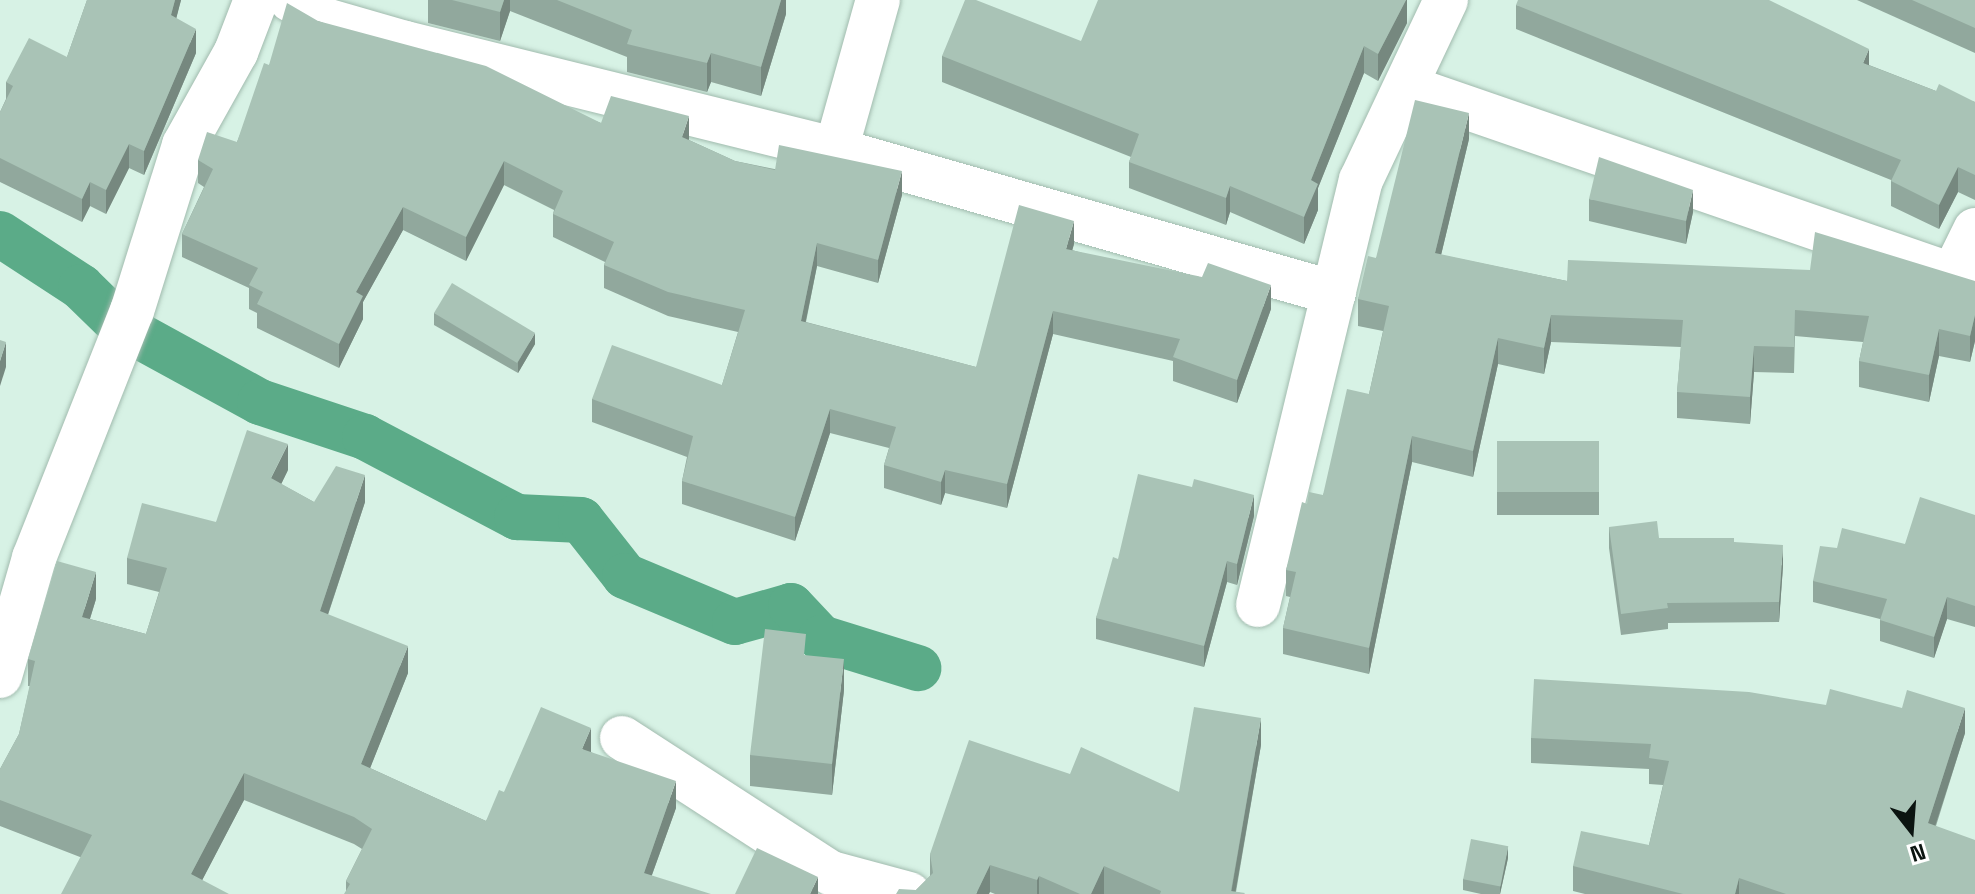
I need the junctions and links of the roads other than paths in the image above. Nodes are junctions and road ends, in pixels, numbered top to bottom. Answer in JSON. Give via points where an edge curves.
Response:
{"nodes":[{"id":1,"x":256,"y":0,"type":"edge"},
{"id":2,"x":291,"y":0,"type":"edge"},
{"id":3,"x":878,"y":0,"type":"edge"},
{"id":4,"x":1446,"y":0,"type":"edge"},
{"id":5,"x":1407,"y":87,"type":"junction"},
{"id":6,"x":836,"y":150,"type":"junction"},
{"id":7,"x":1975,"y":230,"type":"edge"},
{"id":8,"x":1964,"y":279,"type":"edge"},
{"id":9,"x":1334,"y":293,"type":"junction"},
{"id":10,"x":1258,"y":605,"type":"dead end"},
{"id":11,"x":0,"y":676,"type":"edge"},
{"id":12,"x":622,"y":738,"type":"dead end"},
{"id":13,"x":909,"y":894,"type":"edge"}],
"edges":[{"from":1,"to":11,"type":"street","via":[[236,52],[184,145],[132,311],[34,558]]},
{"from":2,"to":6,"type":"street","via":[[325,20],[405,43]]},
{"from":3,"to":6,"type":"street"},
{"from":4,"to":5,"type":"street"},
{"from":5,"to":8,"type":"street"},
{"from":5,"to":9,"type":"street","via":[[1361,180]]},
{"from":6,"to":9,"type":"street"},
{"from":7,"to":8,"type":"street"},
{"from":9,"to":10,"type":"street"},
{"from":12,"to":13,"type":"street","via":[[831,873]]}]}
